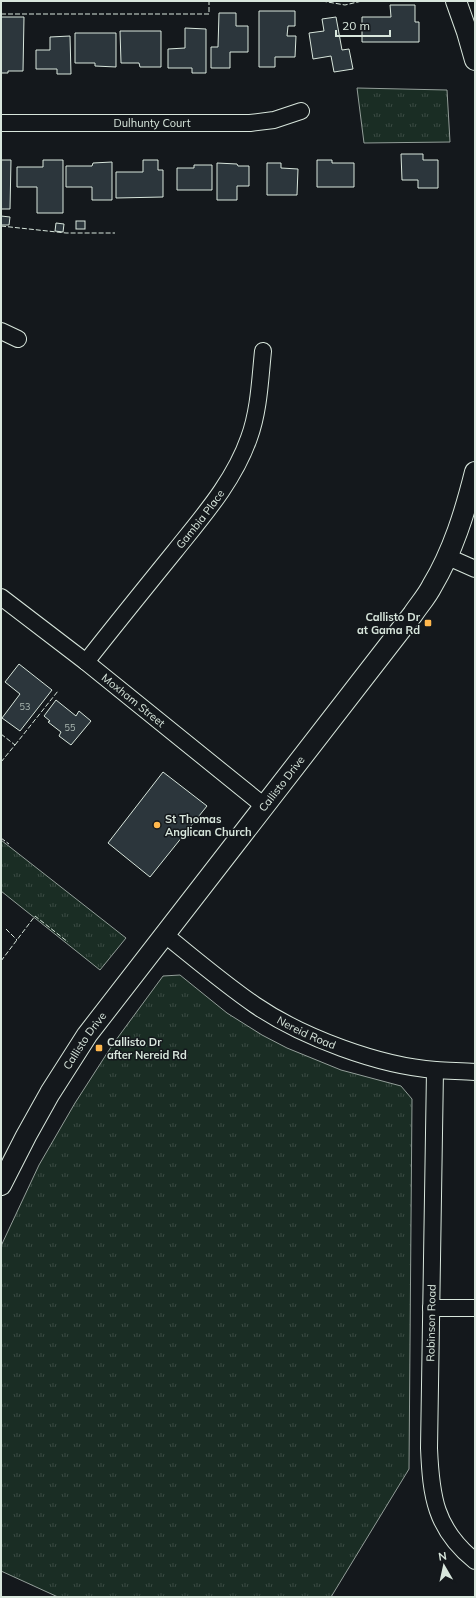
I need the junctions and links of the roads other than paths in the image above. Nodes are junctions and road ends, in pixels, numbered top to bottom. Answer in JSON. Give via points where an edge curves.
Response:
{"nodes":[{"id":1,"x":456,"y":1,"type":"edge"},
{"id":2,"x":475,"y":60,"type":"edge"},
{"id":3,"x":301,"y":111,"type":"dead end"},
{"id":4,"x":1,"y":122,"type":"edge"},
{"id":5,"x":1,"y":331,"type":"edge"},
{"id":6,"x":18,"y":339,"type":"dead end"},
{"id":7,"x":263,"y":352,"type":"dead end"},
{"id":8,"x":475,"y":472,"type":"edge"},
{"id":9,"x":448,"y":557,"type":"junction"},
{"id":10,"x":475,"y":569,"type":"edge"},
{"id":11,"x":1,"y":597,"type":"edge"},
{"id":12,"x":86,"y":662,"type":"junction"},
{"id":13,"x":263,"y":806,"type":"junction"},
{"id":14,"x":164,"y":934,"type":"junction"},
{"id":15,"x":434,"y":1070,"type":"junction"},
{"id":16,"x":475,"y":1072,"type":"edge"},
{"id":17,"x":1,"y":1185,"type":"edge"},
{"id":18,"x":431,"y":1308,"type":"junction"},
{"id":19,"x":475,"y":1308,"type":"edge"},
{"id":20,"x":475,"y":1561,"type":"edge"}],
"edges":[{"from":1,"to":2,"type":"street"},
{"from":3,"to":4,"type":"street","name":"Dulhunty Court","via":[[274,120],[250,123]]},
{"from":5,"to":6,"type":"street"},
{"from":7,"to":12,"type":"street","name":"Gambia Place","via":[[257,410],[250,438],[233,472],[210,506]]},
{"from":8,"to":9,"type":"street","name":"Callisto Drive"},
{"from":9,"to":10,"type":"street"},
{"from":9,"to":13,"type":"street","name":"Callisto Drive","via":[[432,588],[413,614]]},
{"from":11,"to":12,"type":"street","name":"Moxham Street"},
{"from":12,"to":13,"type":"street","name":"Moxham Street"},
{"from":13,"to":14,"type":"street","name":"Callisto Drive"},
{"from":14,"to":15,"type":"street","name":"Nereid Road","via":[[255,1005],[287,1024],[362,1055]]},
{"from":14,"to":17,"type":"street","name":"Callisto Drive","via":[[82,1042],[50,1093]]},
{"from":15,"to":16,"type":"street","name":"Nereid Road"},
{"from":15,"to":18,"type":"street","name":"Robinson Road"},
{"from":18,"to":19,"type":"street"},
{"from":18,"to":20,"type":"street","name":"Robinson Road","via":[[431,1488],[439,1517],[446,1529],[464,1552]]}]}
